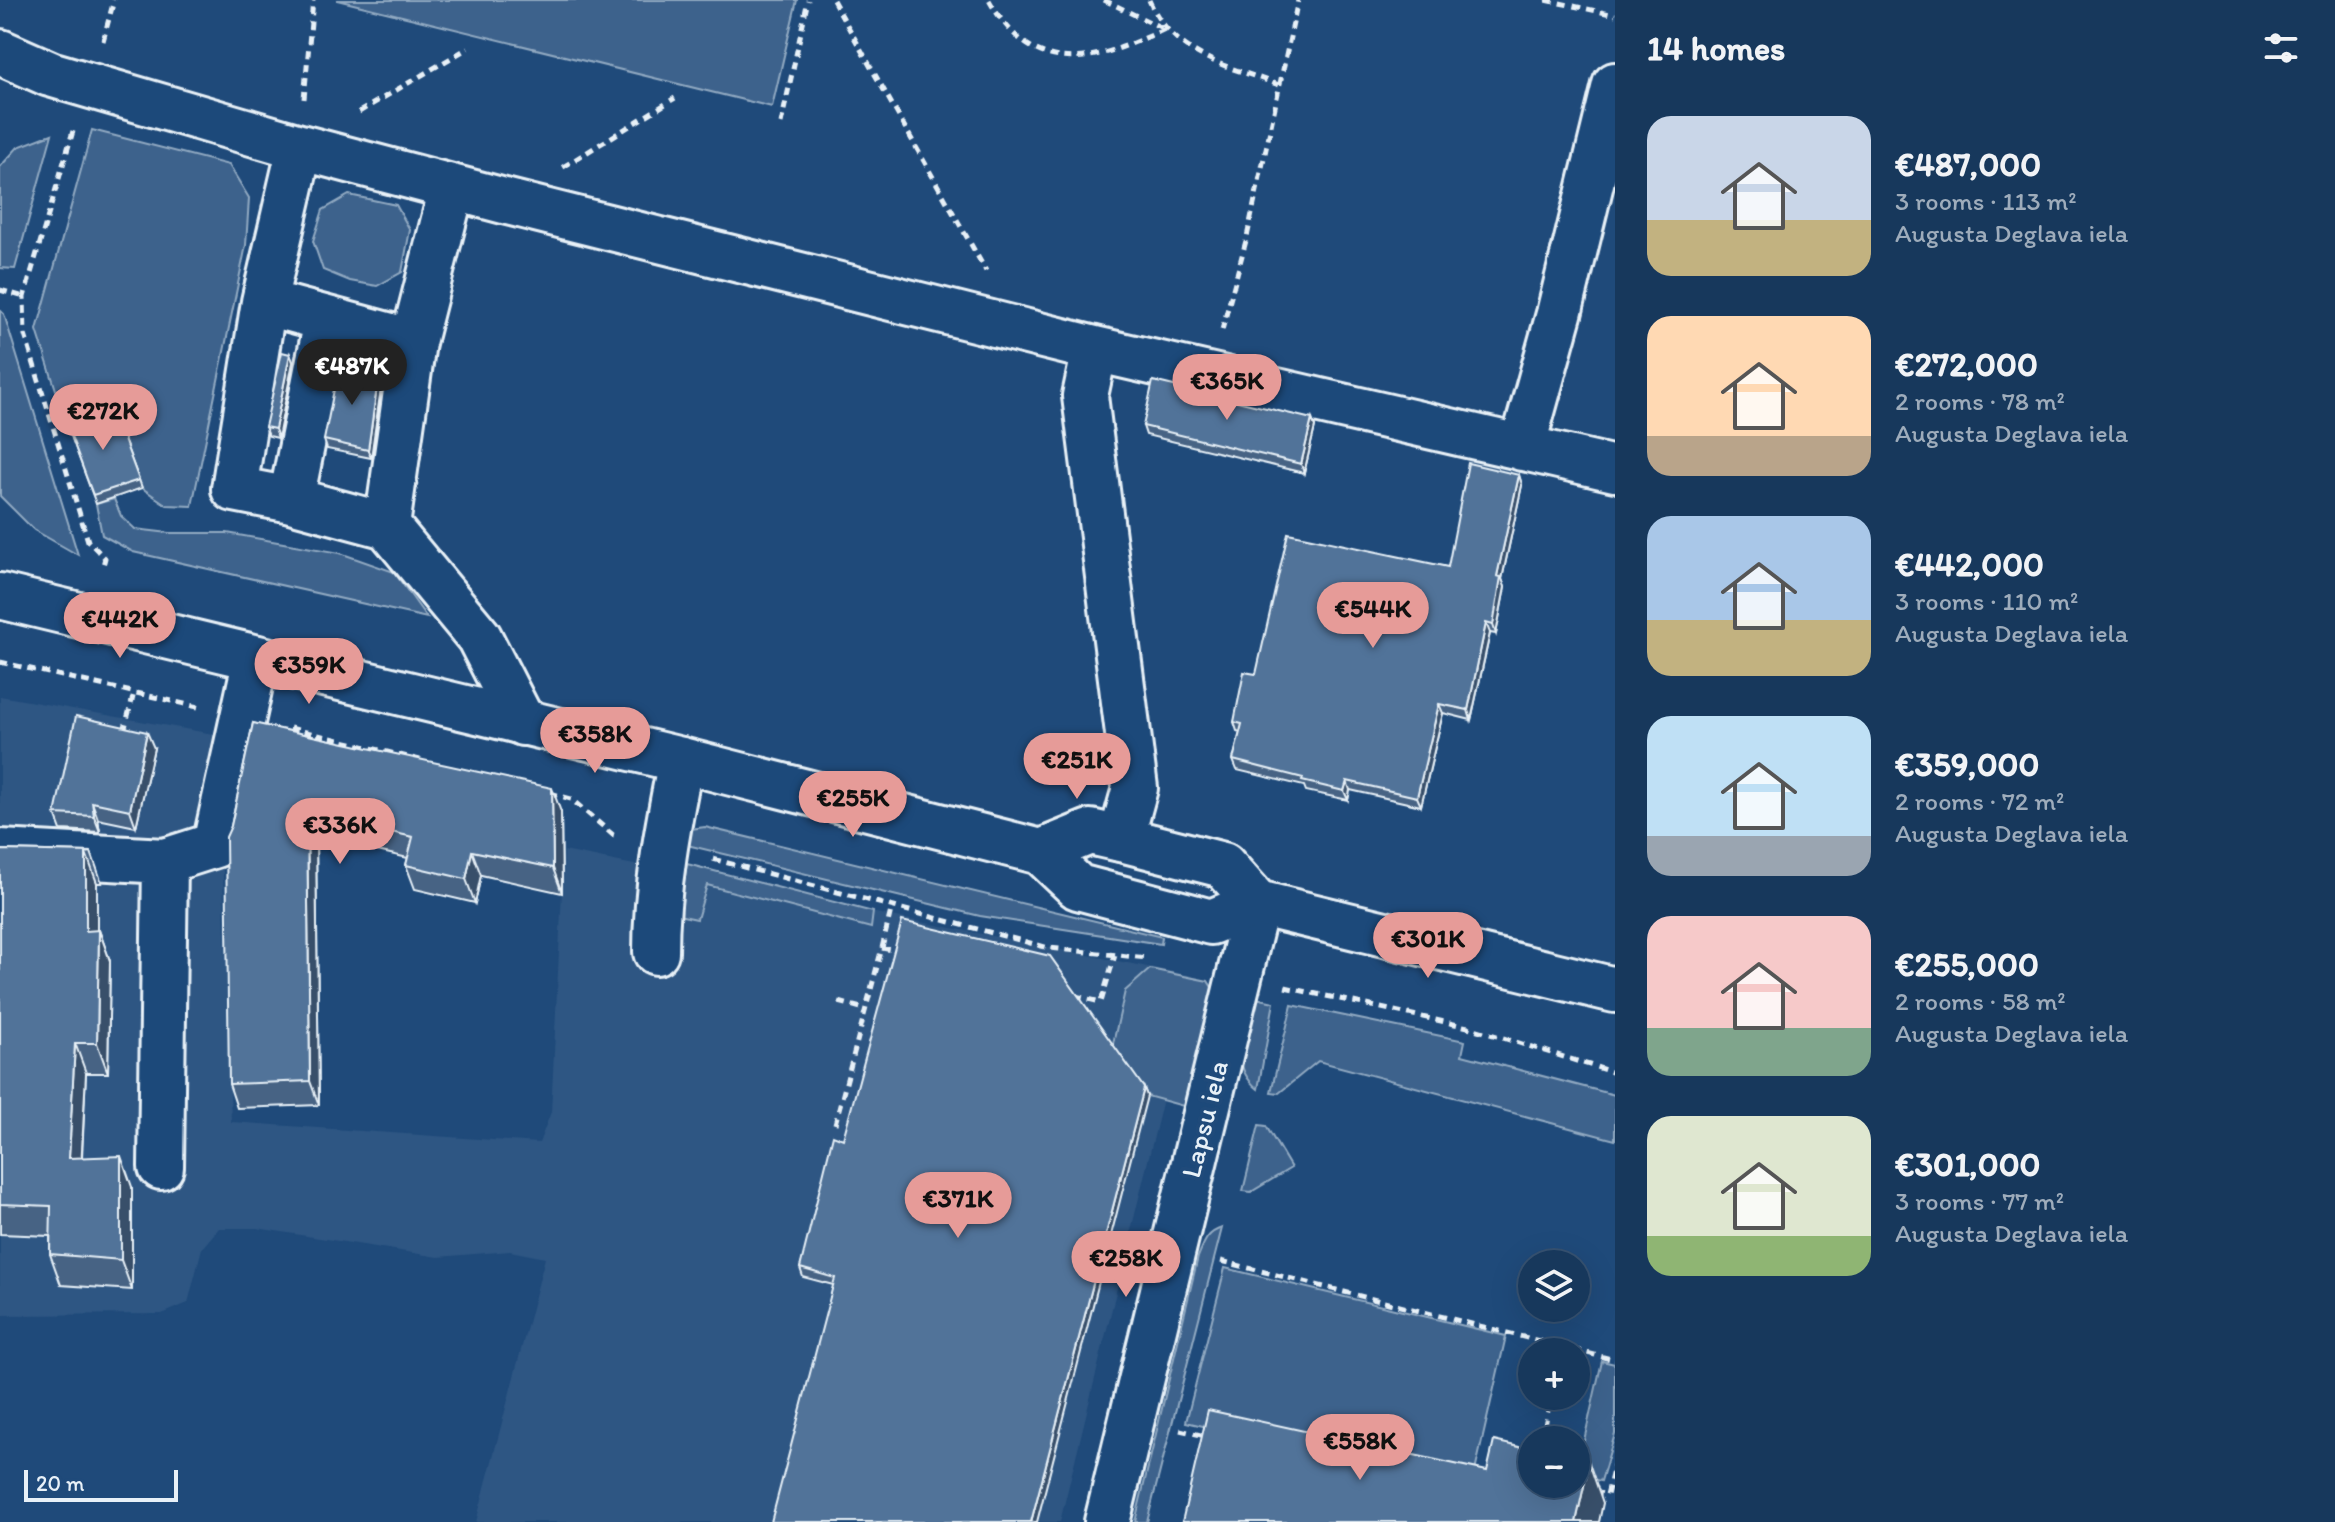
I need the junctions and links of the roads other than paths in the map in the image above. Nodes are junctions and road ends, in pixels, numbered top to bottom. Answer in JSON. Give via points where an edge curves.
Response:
{"nodes":[{"id":1,"x":0,"y":52,"type":"edge"},
{"id":2,"x":1615,"y":85,"type":"edge"},
{"id":3,"x":300,"y":147,"type":"junction"},
{"id":4,"x":452,"y":188,"type":"junction"},
{"id":5,"x":1602,"y":198,"type":"edge"},
{"id":6,"x":264,"y":302,"type":"junction"},
{"id":7,"x":327,"y":320,"type":"junction"},
{"id":8,"x":413,"y":342,"type":"junction"},
{"id":9,"x":1095,"y":349,"type":"junction"},
{"id":10,"x":1522,"y":448,"type":"junction"},
{"id":11,"x":1615,"y":469,"type":"edge"},
{"id":12,"x":291,"y":500,"type":"junction"},
{"id":13,"x":387,"y":526,"type":"junction"},
{"id":14,"x":0,"y":596,"type":"edge"},
{"id":15,"x":256,"y":658,"type":"junction"},
{"id":16,"x":523,"y":723,"type":"junction"},
{"id":17,"x":681,"y":760,"type":"junction"},
{"id":18,"x":1121,"y":839,"type":"junction"},
{"id":19,"x":0,"y":852,"type":"edge"},
{"id":20,"x":1041,"y":852,"type":"junction"},
{"id":21,"x":165,"y":861,"type":"junction"},
{"id":22,"x":1257,"y":903,"type":"junction"},
{"id":23,"x":656,"y":952,"type":"dead end"},
{"id":24,"x":1615,"y":990,"type":"edge"},
{"id":25,"x":161,"y":1167,"type":"dead end"},
{"id":26,"x":1107,"y":1522,"type":"edge"}],
"edges":[{"from":1,"to":3,"type":"street","via":[[50,74]]},
{"from":2,"to":5,"type":"street"},
{"from":3,"to":4,"type":"street"},
{"from":3,"to":6,"type":"street"},
{"from":4,"to":8,"type":"street"},
{"from":4,"to":9,"type":"street"},
{"from":5,"to":10,"type":"street","via":[[1559,314]]},
{"from":6,"to":7,"type":"street"},
{"from":6,"to":12,"type":"street","via":[[234,489]]},
{"from":7,"to":8,"type":"street"},
{"from":7,"to":12,"type":"street"},
{"from":8,"to":13,"type":"street"},
{"from":9,"to":10,"type":"street"},
{"from":9,"to":18,"type":"street","via":[[1085,396],[1135,788]]},
{"from":10,"to":11,"type":"street"},
{"from":12,"to":13,"type":"street"},
{"from":13,"to":16,"type":"street","via":[[479,637]]},
{"from":14,"to":15,"type":"street"},
{"from":15,"to":16,"type":"street"},
{"from":15,"to":21,"type":"street","via":[[215,845]]},
{"from":16,"to":17,"type":"street"},
{"from":17,"to":20,"type":"street"},
{"from":17,"to":23,"type":"street","via":[[656,905]]},
{"from":18,"to":20,"type":"street","via":[[1090,832]]},
{"from":18,"to":22,"type":"street","via":[[1223,865]]},
{"from":19,"to":21,"type":"street"},
{"from":20,"to":22,"type":"street","via":[[1078,887],[1211,922]]},
{"from":21,"to":25,"type":"street"},
{"from":22,"to":24,"type":"street"},
{"from":22,"to":26,"type":"street","name":"Lapsu iela"}]}
